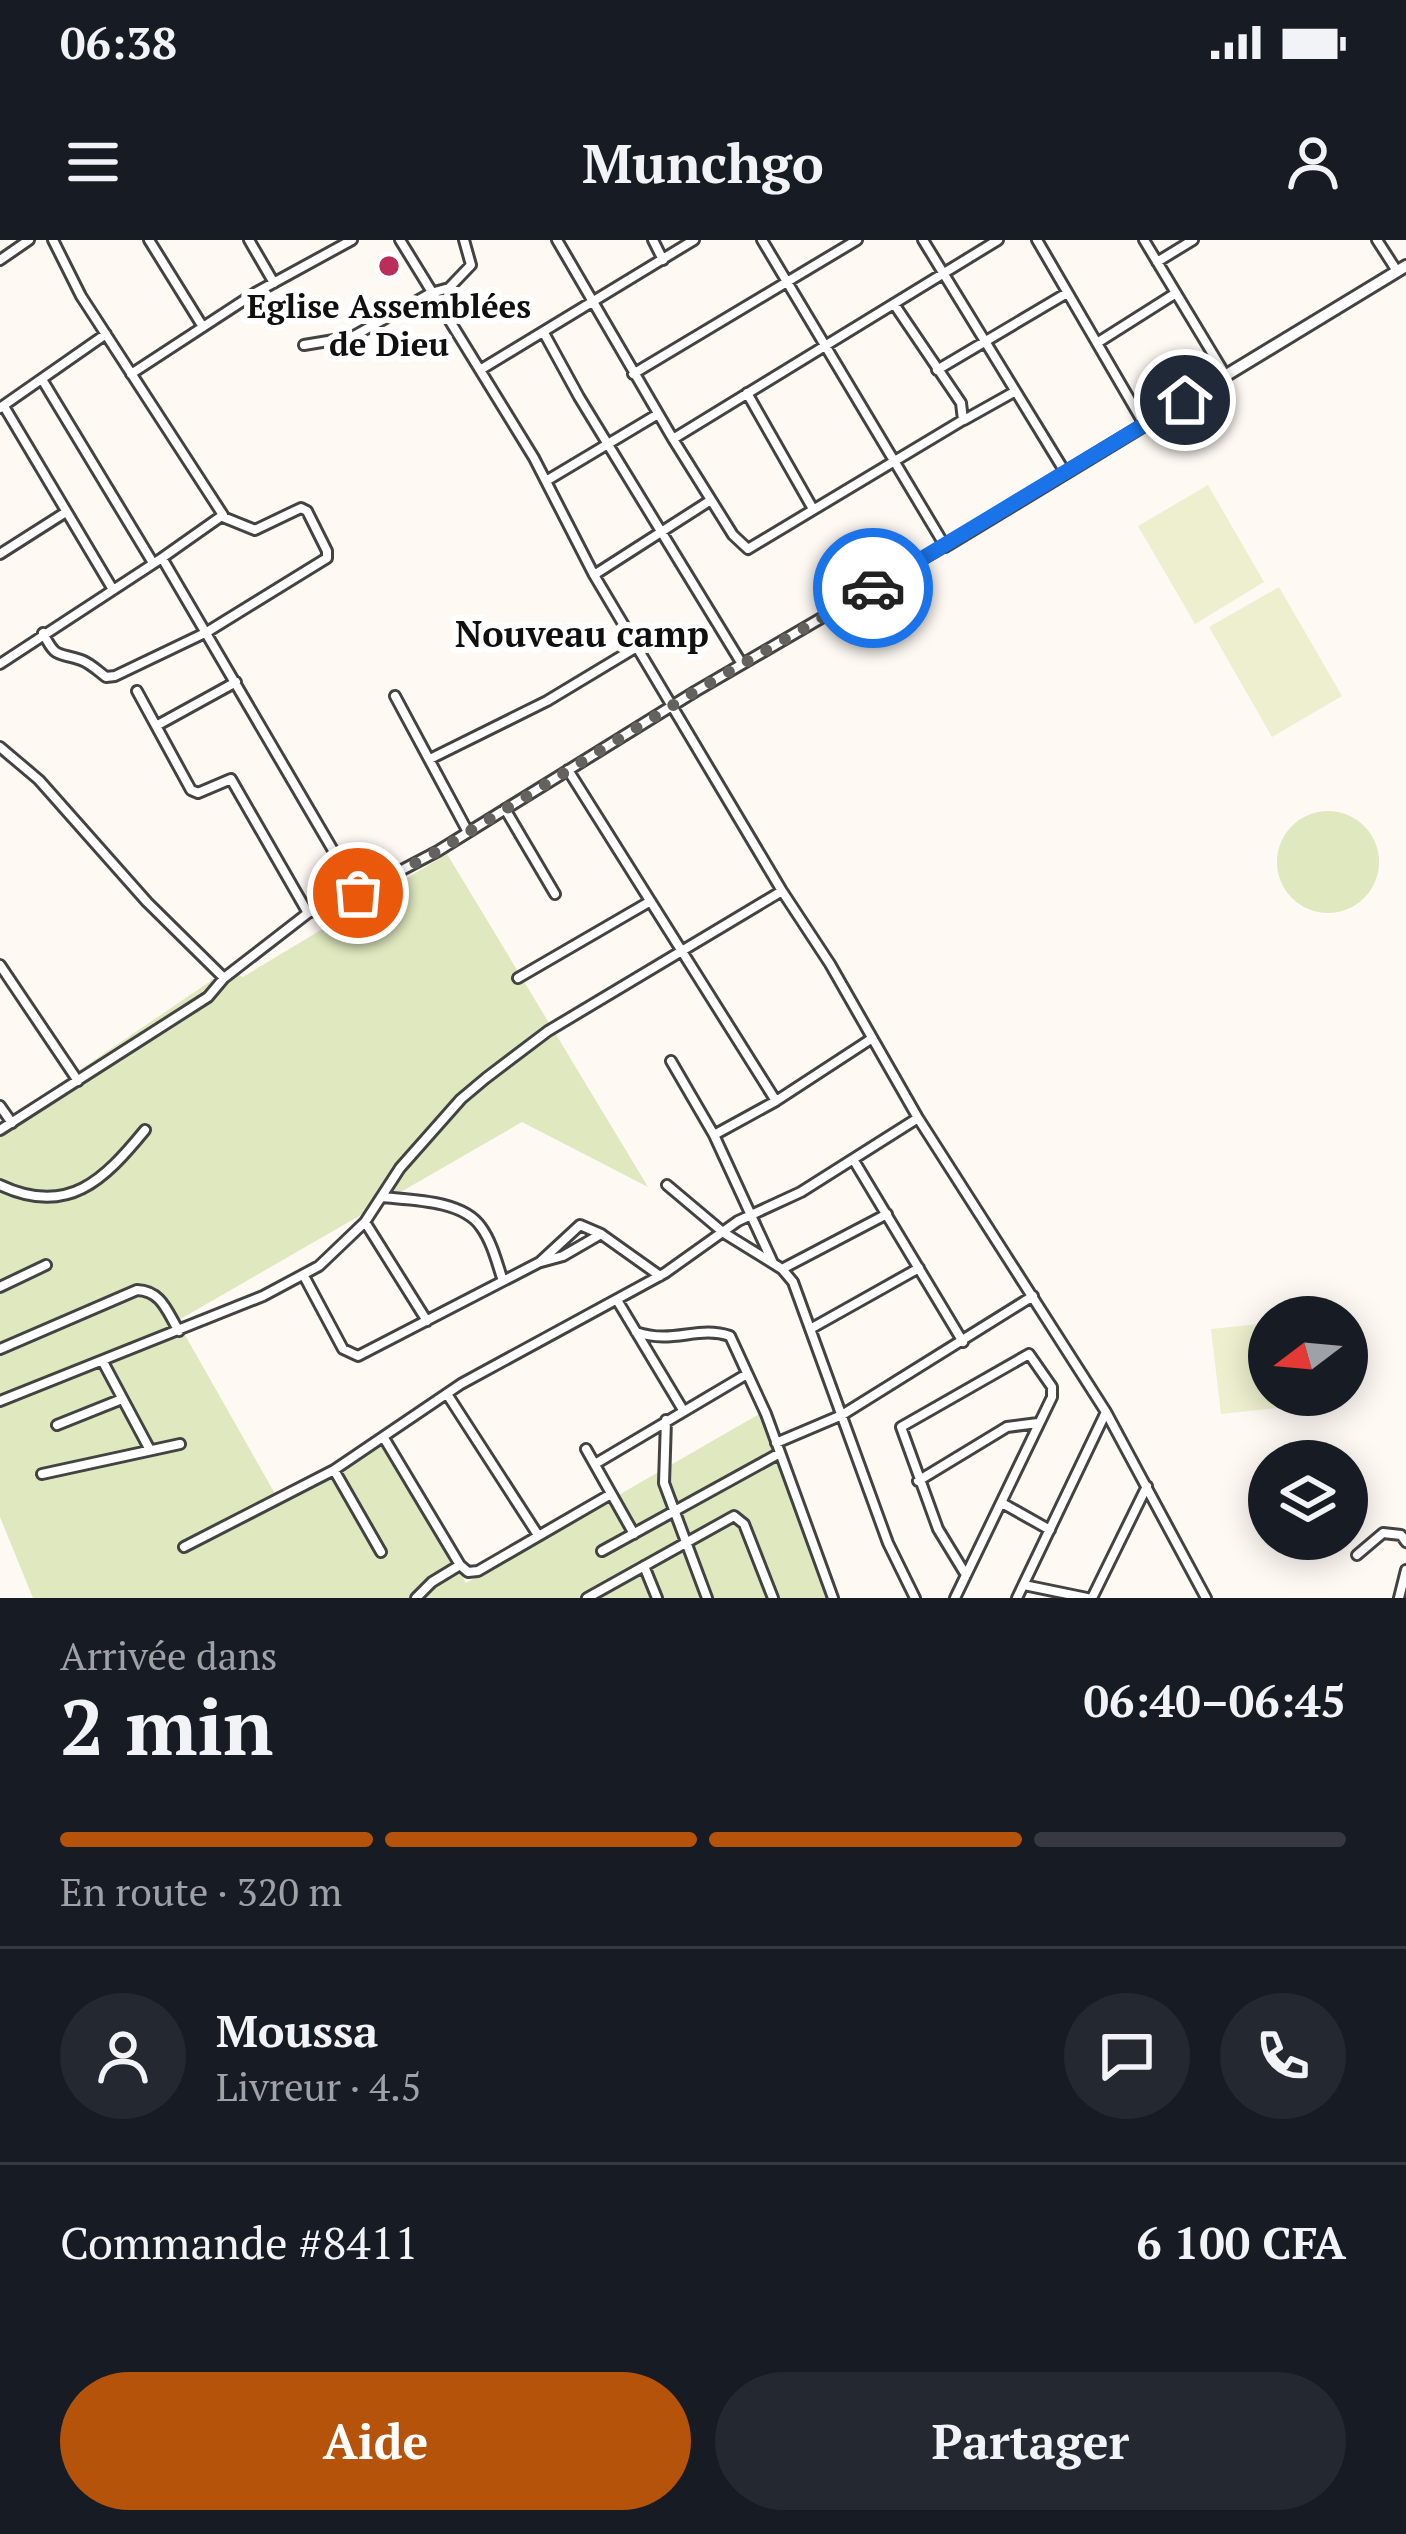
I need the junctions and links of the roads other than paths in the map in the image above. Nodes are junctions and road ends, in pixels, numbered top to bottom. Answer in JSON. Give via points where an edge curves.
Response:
{"nodes":[{"id":1,"x":29,"y":240,"type":"edge"},
{"id":2,"x":53,"y":240,"type":"edge"},
{"id":3,"x":148,"y":240,"type":"edge"},
{"id":4,"x":352,"y":240,"type":"edge"},
{"id":5,"x":400,"y":240,"type":"edge"},
{"id":6,"x":464,"y":240,"type":"edge"},
{"id":7,"x":557,"y":240,"type":"edge"},
{"id":8,"x":653,"y":240,"type":"edge"},
{"id":9,"x":694,"y":240,"type":"edge"},
{"id":10,"x":762,"y":240,"type":"edge"},
{"id":11,"x":857,"y":240,"type":"edge"},
{"id":12,"x":923,"y":240,"type":"edge"},
{"id":13,"x":998,"y":240,"type":"edge"},
{"id":14,"x":1037,"y":240,"type":"edge"},
{"id":15,"x":1144,"y":240,"type":"edge"},
{"id":16,"x":1193,"y":240,"type":"edge"},
{"id":17,"x":1377,"y":240,"type":"edge"},
{"id":18,"x":251,"y":241,"type":"edge"},
{"id":19,"x":0,"y":260,"type":"edge"},
{"id":20,"x":663,"y":260,"type":"junction"},
{"id":21,"x":1157,"y":262,"type":"junction"},
{"id":22,"x":1401,"y":269,"type":"edge"},
{"id":23,"x":944,"y":273,"type":"junction"},
{"id":24,"x":787,"y":282,"type":"junction"},
{"id":25,"x":274,"y":283,"type":"junction"},
{"id":26,"x":431,"y":293,"type":"junction"},
{"id":27,"x":1067,"y":293,"type":"junction"},
{"id":28,"x":1176,"y":293,"type":"junction"},
{"id":29,"x":594,"y":301,"type":"junction"},
{"id":30,"x":895,"y":304,"type":"junction"},
{"id":31,"x":203,"y":327,"type":"junction"},
{"id":32,"x":544,"y":333,"type":"junction"},
{"id":33,"x":106,"y":334,"type":"junction"},
{"id":34,"x":986,"y":340,"type":"junction"},
{"id":35,"x":1096,"y":343,"type":"junction"},
{"id":36,"x":304,"y":345,"type":"dead end"},
{"id":37,"x":825,"y":345,"type":"junction"},
{"id":38,"x":480,"y":370,"type":"junction"},
{"id":39,"x":937,"y":370,"type":"junction"},
{"id":40,"x":131,"y":374,"type":"junction"},
{"id":41,"x":633,"y":374,"type":"junction"},
{"id":42,"x":1226,"y":376,"type":"junction"},
{"id":43,"x":43,"y":381,"type":"junction"},
{"id":44,"x":1014,"y":392,"type":"junction"},
{"id":45,"x":747,"y":393,"type":"junction"},
{"id":46,"x":2,"y":408,"type":"edge"},
{"id":47,"x":658,"y":414,"type":"junction"},
{"id":48,"x":963,"y":421,"type":"junction"},
{"id":49,"x":1144,"y":424,"type":"junction"},
{"id":50,"x":673,"y":439,"type":"junction"},
{"id":51,"x":608,"y":445,"type":"junction"},
{"id":52,"x":893,"y":463,"type":"junction"},
{"id":53,"x":1064,"y":472,"type":"junction"},
{"id":54,"x":546,"y":482,"type":"junction"},
{"id":55,"x":711,"y":500,"type":"junction"},
{"id":56,"x":813,"y":509,"type":"junction"},
{"id":57,"x":66,"y":512,"type":"junction"},
{"id":58,"x":223,"y":518,"type":"junction"},
{"id":59,"x":661,"y":532,"type":"junction"},
{"id":60,"x":945,"y":546,"type":"junction"},
{"id":61,"x":0,"y":554,"type":"edge"},
{"id":62,"x":158,"y":561,"type":"junction"},
{"id":63,"x":594,"y":574,"type":"junction"},
{"id":64,"x":112,"y":588,"type":"junction"},
{"id":65,"x":207,"y":632,"type":"junction"},
{"id":66,"x":43,"y":633,"type":"junction"},
{"id":67,"x":635,"y":648,"type":"junction"},
{"id":68,"x":0,"y":664,"type":"edge"},
{"id":69,"x":742,"y":664,"type":"junction"},
{"id":70,"x":236,"y":682,"type":"junction"},
{"id":71,"x":136,"y":691,"type":"dead end"},
{"id":72,"x":395,"y":696,"type":"dead end"},
{"id":73,"x":671,"y":706,"type":"junction"},
{"id":74,"x":156,"y":726,"type":"junction"},
{"id":75,"x":0,"y":747,"type":"edge"},
{"id":76,"x":430,"y":759,"type":"junction"},
{"id":77,"x":568,"y":770,"type":"junction"},
{"id":78,"x":505,"y":809,"type":"junction"},
{"id":79,"x":469,"y":832,"type":"junction"},
{"id":80,"x":782,"y":890,"type":"junction"},
{"id":81,"x":358,"y":893,"type":"junction"},
{"id":82,"x":556,"y":893,"type":"dead end"},
{"id":83,"x":650,"y":902,"type":"junction"},
{"id":84,"x":308,"y":913,"type":"junction"},
{"id":85,"x":682,"y":954,"type":"junction"},
{"id":86,"x":0,"y":965,"type":"edge"},
{"id":87,"x":224,"y":978,"type":"junction"},
{"id":88,"x":518,"y":978,"type":"dead end"},
{"id":89,"x":871,"y":1038,"type":"junction"},
{"id":90,"x":671,"y":1061,"type":"dead end"},
{"id":91,"x":78,"y":1081,"type":"junction"},
{"id":92,"x":776,"y":1101,"type":"junction"},
{"id":93,"x":0,"y":1106,"type":"edge"},
{"id":94,"x":918,"y":1118,"type":"junction"},
{"id":95,"x":12,"y":1124,"type":"junction"},
{"id":96,"x":0,"y":1130,"type":"edge"},
{"id":97,"x":145,"y":1130,"type":"dead end"},
{"id":98,"x":714,"y":1136,"type":"junction"},
{"id":99,"x":853,"y":1159,"type":"junction"},
{"id":100,"x":667,"y":1185,"type":"dead end"},
{"id":101,"x":0,"y":1186,"type":"edge"},
{"id":102,"x":382,"y":1197,"type":"junction"},
{"id":103,"x":887,"y":1213,"type":"junction"},
{"id":104,"x":750,"y":1216,"type":"junction"},
{"id":105,"x":365,"y":1222,"type":"junction"},
{"id":106,"x":724,"y":1233,"type":"junction"},
{"id":107,"x":601,"y":1234,"type":"junction"},
{"id":108,"x":540,"y":1262,"type":"junction"},
{"id":109,"x":773,"y":1263,"type":"junction"},
{"id":110,"x":46,"y":1265,"type":"dead end"},
{"id":111,"x":919,"y":1268,"type":"junction"},
{"id":112,"x":782,"y":1269,"type":"junction"},
{"id":113,"x":304,"y":1276,"type":"junction"},
{"id":114,"x":660,"y":1276,"type":"junction"},
{"id":115,"x":503,"y":1281,"type":"junction"},
{"id":116,"x":0,"y":1287,"type":"edge"},
{"id":117,"x":1033,"y":1296,"type":"junction"},
{"id":118,"x":617,"y":1300,"type":"junction"},
{"id":119,"x":427,"y":1321,"type":"junction"},
{"id":120,"x":812,"y":1328,"type":"junction"},
{"id":121,"x":178,"y":1331,"type":"junction"},
{"id":122,"x":636,"y":1332,"type":"junction"},
{"id":123,"x":963,"y":1342,"type":"junction"},
{"id":124,"x":0,"y":1349,"type":"edge"},
{"id":125,"x":103,"y":1362,"type":"junction"},
{"id":126,"x":747,"y":1374,"type":"junction"},
{"id":127,"x":447,"y":1394,"type":"junction"},
{"id":128,"x":122,"y":1399,"type":"junction"},
{"id":129,"x":0,"y":1401,"type":"edge"},
{"id":130,"x":683,"y":1410,"type":"junction"},
{"id":131,"x":1106,"y":1412,"type":"junction"},
{"id":132,"x":842,"y":1415,"type":"junction"},
{"id":133,"x":666,"y":1420,"type":"junction"},
{"id":134,"x":1039,"y":1423,"type":"junction"},
{"id":135,"x":56,"y":1425,"type":"dead end"},
{"id":136,"x":384,"y":1438,"type":"junction"},
{"id":137,"x":180,"y":1444,"type":"dead end"},
{"id":138,"x":778,"y":1448,"type":"junction"},
{"id":139,"x":586,"y":1449,"type":"dead end"},
{"id":140,"x":150,"y":1450,"type":"junction"},
{"id":141,"x":595,"y":1464,"type":"junction"},
{"id":142,"x":334,"y":1470,"type":"junction"},
{"id":143,"x":42,"y":1474,"type":"dead end"},
{"id":144,"x":918,"y":1481,"type":"junction"},
{"id":145,"x":1148,"y":1485,"type":"junction"},
{"id":146,"x":611,"y":1494,"type":"junction"},
{"id":147,"x":1002,"y":1503,"type":"junction"},
{"id":148,"x":674,"y":1513,"type":"junction"},
{"id":149,"x":1050,"y":1530,"type":"junction"},
{"id":150,"x":634,"y":1534,"type":"junction"},
{"id":151,"x":538,"y":1535,"type":"junction"},
{"id":152,"x":686,"y":1541,"type":"junction"},
{"id":153,"x":1406,"y":1542,"type":"edge"},
{"id":154,"x":1368,"y":1546,"type":"edge"},
{"id":155,"x":184,"y":1547,"type":"dead end"},
{"id":156,"x":602,"y":1551,"type":"dead end"},
{"id":157,"x":381,"y":1552,"type":"dead end"},
{"id":158,"x":460,"y":1565,"type":"junction"},
{"id":159,"x":644,"y":1566,"type":"junction"},
{"id":160,"x":1406,"y":1570,"type":"edge"},
{"id":161,"x":966,"y":1575,"type":"junction"},
{"id":162,"x":1023,"y":1585,"type":"junction"},
{"id":163,"x":604,"y":1594,"type":"edge"},
{"id":164,"x":416,"y":1598,"type":"edge"},
{"id":165,"x":587,"y":1598,"type":"edge"},
{"id":166,"x":657,"y":1598,"type":"edge"},
{"id":167,"x":707,"y":1598,"type":"edge"},
{"id":168,"x":773,"y":1598,"type":"edge"},
{"id":169,"x":833,"y":1598,"type":"edge"},
{"id":170,"x":915,"y":1598,"type":"edge"},
{"id":171,"x":955,"y":1598,"type":"edge"},
{"id":172,"x":1017,"y":1598,"type":"edge"},
{"id":173,"x":1090,"y":1598,"type":"edge"},
{"id":174,"x":1206,"y":1598,"type":"edge"},
{"id":175,"x":1399,"y":1598,"type":"edge"}],
"edges":[{"from":1,"to":19,"type":"street"},
{"from":2,"to":33,"type":"street"},
{"from":3,"to":31,"type":"street"},
{"from":4,"to":25,"type":"street"},
{"from":5,"to":26,"type":"street"},
{"from":6,"to":26,"type":"street","via":[[470,268]]},
{"from":7,"to":29,"type":"street"},
{"from":8,"to":20,"type":"street"},
{"from":9,"to":20,"type":"street"},
{"from":10,"to":24,"type":"street"},
{"from":11,"to":24,"type":"street"},
{"from":12,"to":23,"type":"street"},
{"from":13,"to":23,"type":"street"},
{"from":14,"to":27,"type":"street"},
{"from":15,"to":21,"type":"street"},
{"from":16,"to":21,"type":"street"},
{"from":17,"to":22,"type":"street"},
{"from":18,"to":25,"type":"street"},
{"from":20,"to":29,"type":"street"},
{"from":21,"to":28,"type":"street"},
{"from":22,"to":42,"type":"street"},
{"from":23,"to":30,"type":"street"},
{"from":23,"to":34,"type":"street"},
{"from":24,"to":37,"type":"street"},
{"from":24,"to":41,"type":"street"},
{"from":25,"to":31,"type":"street"},
{"from":26,"to":36,"type":"street","via":[[352,337]]},
{"from":26,"to":38,"type":"street"},
{"from":27,"to":34,"type":"street"},
{"from":27,"to":35,"type":"street"},
{"from":28,"to":35,"type":"street"},
{"from":28,"to":42,"type":"street"},
{"from":29,"to":32,"type":"street"},
{"from":29,"to":41,"type":"street"},
{"from":30,"to":37,"type":"street"},
{"from":30,"to":39,"type":"street"},
{"from":31,"to":40,"type":"street"},
{"from":32,"to":38,"type":"street"},
{"from":32,"to":51,"type":"street"},
{"from":33,"to":40,"type":"street"},
{"from":33,"to":43,"type":"street"},
{"from":34,"to":39,"type":"street"},
{"from":34,"to":44,"type":"street"},
{"from":35,"to":49,"type":"street"},
{"from":37,"to":45,"type":"street"},
{"from":37,"to":52,"type":"street"},
{"from":38,"to":54,"type":"street"},
{"from":39,"to":48,"type":"street","via":[[961,403]]},
{"from":40,"to":58,"type":"street"},
{"from":41,"to":47,"type":"street"},
{"from":42,"to":49,"type":"street"},
{"from":43,"to":46,"type":"street"},
{"from":43,"to":62,"type":"street"},
{"from":44,"to":48,"type":"street"},
{"from":44,"to":53,"type":"street"},
{"from":45,"to":50,"type":"street"},
{"from":45,"to":56,"type":"street"},
{"from":46,"to":57,"type":"street"},
{"from":47,"to":50,"type":"street"},
{"from":47,"to":51,"type":"street"},
{"from":48,"to":52,"type":"street"},
{"from":49,"to":53,"type":"street"},
{"from":50,"to":55,"type":"street"},
{"from":51,"to":54,"type":"street"},
{"from":51,"to":59,"type":"street"},
{"from":52,"to":56,"type":"street"},
{"from":52,"to":60,"type":"street"},
{"from":53,"to":60,"type":"street"},
{"from":54,"to":63,"type":"street"},
{"from":55,"to":56,"type":"street","via":[[748,549]]},
{"from":55,"to":59,"type":"street"},
{"from":57,"to":61,"type":"street"},
{"from":57,"to":64,"type":"street"},
{"from":58,"to":62,"type":"street"},
{"from":58,"to":65,"type":"street","via":[[255,530],[301,508],[327,558]]},
{"from":59,"to":63,"type":"street"},
{"from":59,"to":69,"type":"street"},
{"from":60,"to":69,"type":"street"},
{"from":62,"to":64,"type":"street"},
{"from":62,"to":65,"type":"street"},
{"from":63,"to":67,"type":"street"},
{"from":64,"to":66,"type":"street"},
{"from":65,"to":66,"type":"street","via":[[106,677],[86,661],[61,657]]},
{"from":65,"to":70,"type":"street"},
{"from":66,"to":68,"type":"street"},
{"from":67,"to":73,"type":"street"},
{"from":67,"to":76,"type":"street"},
{"from":69,"to":73,"type":"street"},
{"from":70,"to":74,"type":"street"},
{"from":70,"to":81,"type":"street"},
{"from":71,"to":74,"type":"street"},
{"from":72,"to":76,"type":"street"},
{"from":73,"to":77,"type":"street"},
{"from":73,"to":80,"type":"street"},
{"from":74,"to":84,"type":"street","via":[[195,793],[231,779]]},
{"from":75,"to":87,"type":"street"},
{"from":76,"to":79,"type":"street"},
{"from":77,"to":78,"type":"street"},
{"from":77,"to":83,"type":"street"},
{"from":78,"to":79,"type":"street"},
{"from":78,"to":82,"type":"street"},
{"from":79,"to":81,"type":"street"},
{"from":80,"to":85,"type":"street"},
{"from":80,"to":89,"type":"street"},
{"from":81,"to":84,"type":"street"},
{"from":83,"to":85,"type":"street"},
{"from":83,"to":88,"type":"street"},
{"from":84,"to":87,"type":"street"},
{"from":85,"to":92,"type":"street"},
{"from":85,"to":102,"type":"street","via":[[548,1031],[486,1078]]},
{"from":86,"to":91,"type":"street"},
{"from":87,"to":91,"type":"street","via":[[208,997]]},
{"from":89,"to":92,"type":"street"},
{"from":89,"to":94,"type":"street"},
{"from":90,"to":98,"type":"street"},
{"from":91,"to":95,"type":"street"},
{"from":92,"to":98,"type":"street"},
{"from":93,"to":95,"type":"street"},
{"from":94,"to":99,"type":"street"},
{"from":94,"to":117,"type":"street"},
{"from":95,"to":96,"type":"street"},
{"from":97,"to":101,"type":"street","via":[[102,1179],[78,1192],[51,1197]]},
{"from":98,"to":104,"type":"street"},
{"from":99,"to":103,"type":"street"},
{"from":99,"to":104,"type":"street"},
{"from":100,"to":106,"type":"street"},
{"from":102,"to":105,"type":"street"},
{"from":102,"to":115,"type":"street","via":[[473,1218]]},
{"from":103,"to":111,"type":"street"},
{"from":103,"to":112,"type":"street"},
{"from":104,"to":106,"type":"street"},
{"from":104,"to":109,"type":"street"},
{"from":105,"to":113,"type":"street"},
{"from":105,"to":119,"type":"street"},
{"from":106,"to":109,"type":"street"},
{"from":106,"to":114,"type":"street"},
{"from":107,"to":108,"type":"street"},
{"from":107,"to":108,"type":"street","via":[[580,1225]]},
{"from":107,"to":114,"type":"street"},
{"from":108,"to":115,"type":"street"},
{"from":109,"to":112,"type":"street"},
{"from":110,"to":116,"type":"street"},
{"from":111,"to":120,"type":"street"},
{"from":111,"to":123,"type":"street"},
{"from":112,"to":120,"type":"street"},
{"from":113,"to":119,"type":"street","via":[[350,1354]]},
{"from":113,"to":121,"type":"street"},
{"from":114,"to":118,"type":"street"},
{"from":115,"to":119,"type":"street"},
{"from":117,"to":123,"type":"street"},
{"from":117,"to":131,"type":"street"},
{"from":118,"to":122,"type":"street"},
{"from":118,"to":127,"type":"street"},
{"from":120,"to":132,"type":"street"},
{"from":121,"to":124,"type":"street","via":[[159,1297],[137,1290]]},
{"from":121,"to":125,"type":"street"},
{"from":122,"to":126,"type":"street","via":[[658,1339],[726,1333]]},
{"from":122,"to":130,"type":"street"},
{"from":123,"to":132,"type":"street"},
{"from":125,"to":128,"type":"street"},
{"from":125,"to":129,"type":"street"},
{"from":126,"to":130,"type":"street"},
{"from":126,"to":138,"type":"street"},
{"from":127,"to":136,"type":"street"},
{"from":127,"to":151,"type":"street"},
{"from":128,"to":135,"type":"street"},
{"from":128,"to":140,"type":"street"},
{"from":130,"to":133,"type":"street"},
{"from":131,"to":145,"type":"street"},
{"from":131,"to":149,"type":"street"},
{"from":132,"to":138,"type":"street"},
{"from":132,"to":170,"type":"street"},
{"from":133,"to":141,"type":"street"},
{"from":133,"to":148,"type":"street","via":[[664,1483]]},
{"from":134,"to":144,"type":"street","via":[[1007,1427]]},
{"from":134,"to":144,"type":"street","via":[[1053,1393],[1029,1354],[901,1427]]},
{"from":134,"to":147,"type":"street"},
{"from":136,"to":142,"type":"street"},
{"from":136,"to":158,"type":"street"},
{"from":137,"to":140,"type":"street"},
{"from":138,"to":148,"type":"street"},
{"from":138,"to":169,"type":"street"},
{"from":139,"to":141,"type":"street"},
{"from":140,"to":143,"type":"street"},
{"from":141,"to":146,"type":"street"},
{"from":142,"to":155,"type":"street"},
{"from":142,"to":157,"type":"street"},
{"from":144,"to":161,"type":"street"},
{"from":145,"to":173,"type":"street"},
{"from":145,"to":174,"type":"street"},
{"from":146,"to":150,"type":"street"},
{"from":146,"to":151,"type":"street"},
{"from":147,"to":149,"type":"street"},
{"from":147,"to":161,"type":"street"},
{"from":148,"to":150,"type":"street"},
{"from":148,"to":152,"type":"street"},
{"from":149,"to":162,"type":"street"},
{"from":150,"to":156,"type":"street"},
{"from":151,"to":158,"type":"street","via":[[478,1570]]},
{"from":152,"to":159,"type":"street"},
{"from":152,"to":167,"type":"street"},
{"from":152,"to":168,"type":"street","via":[[726,1518],[740,1519]]},
{"from":153,"to":154,"type":"street","via":[[1383,1533]]},
{"from":158,"to":164,"type":"street"},
{"from":159,"to":163,"type":"street"},
{"from":159,"to":166,"type":"street"},
{"from":160,"to":175,"type":"street"},
{"from":161,"to":171,"type":"street"},
{"from":162,"to":172,"type":"street"},
{"from":162,"to":173,"type":"street"},
{"from":163,"to":165,"type":"street"}]}
